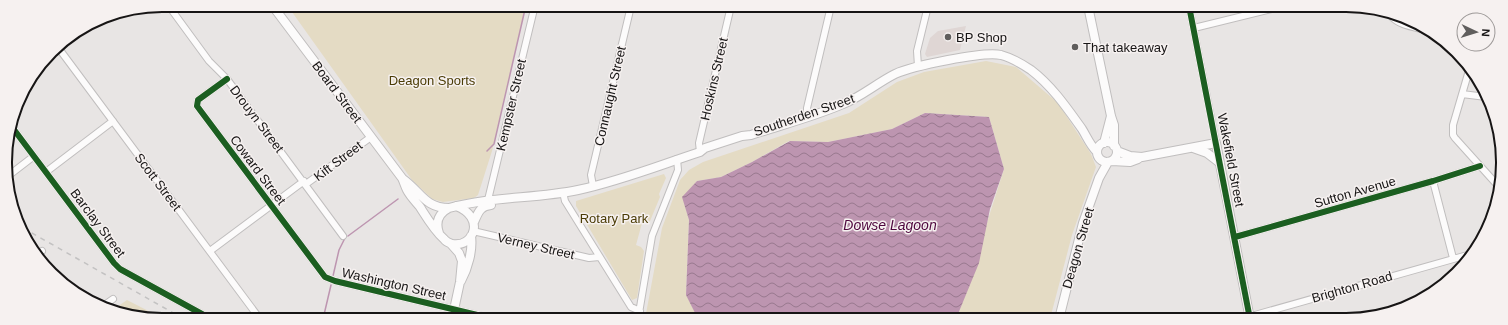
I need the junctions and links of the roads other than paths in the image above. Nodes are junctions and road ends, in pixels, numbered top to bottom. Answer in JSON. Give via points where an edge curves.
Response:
{"nodes":[{"id":1,"x":173,"y":12,"type":"edge"},
{"id":2,"x":277,"y":12,"type":"edge"},
{"id":3,"x":533,"y":12,"type":"edge"},
{"id":4,"x":630,"y":12,"type":"edge"},
{"id":5,"x":730,"y":12,"type":"edge"},
{"id":6,"x":830,"y":12,"type":"edge"},
{"id":7,"x":927,"y":12,"type":"edge"},
{"id":8,"x":1089,"y":12,"type":"edge"},
{"id":9,"x":1190,"y":12,"type":"edge"},
{"id":10,"x":1259,"y":12,"type":"edge"},
{"id":11,"x":1397,"y":21,"type":"edge"},
{"id":12,"x":1408,"y":26,"type":"edge"},
{"id":13,"x":1194,"y":28,"type":"junction"},
{"id":14,"x":61,"y":51,"type":"edge"},
{"id":15,"x":918,"y":66,"type":"junction"},
{"id":16,"x":1468,"y":75,"type":"edge"},
{"id":17,"x":227,"y":79,"type":"junction"},
{"id":18,"x":1462,"y":94,"type":"junction"},
{"id":19,"x":1480,"y":96,"type":"edge"},
{"id":20,"x":807,"y":116,"type":"junction"},
{"id":21,"x":1111,"y":116,"type":"junction"},
{"id":22,"x":113,"y":121,"type":"junction"},
{"id":23,"x":15,"y":131,"type":"edge"},
{"id":24,"x":1084,"y":132,"type":"junction"},
{"id":25,"x":371,"y":137,"type":"junction"},
{"id":26,"x":1103,"y":143,"type":"junction"},
{"id":27,"x":1216,"y":143,"type":"junction"},
{"id":28,"x":1192,"y":148,"type":"junction"},
{"id":29,"x":1115,"y":149,"type":"junction"},
{"id":30,"x":700,"y":152,"type":"junction"},
{"id":31,"x":34,"y":156,"type":"junction"},
{"id":32,"x":1098,"y":156,"type":"junction"},
{"id":33,"x":1142,"y":157,"type":"junction"},
{"id":34,"x":677,"y":159,"type":"junction"},
{"id":35,"x":1110,"y":161,"type":"junction"},
{"id":36,"x":1220,"y":163,"type":"junction"},
{"id":37,"x":1480,"y":166,"type":"junction"},
{"id":38,"x":46,"y":172,"type":"junction"},
{"id":39,"x":12,"y":173,"type":"edge"},
{"id":40,"x":402,"y":178,"type":"junction"},
{"id":41,"x":1099,"y":178,"type":"junction"},
{"id":42,"x":1434,"y":181,"type":"junction"},
{"id":43,"x":1495,"y":182,"type":"edge"},
{"id":44,"x":305,"y":183,"type":"junction"},
{"id":45,"x":593,"y":186,"type":"junction"},
{"id":46,"x":563,"y":192,"type":"junction"},
{"id":47,"x":488,"y":203,"type":"junction"},
{"id":48,"x":271,"y":206,"type":"junction"},
{"id":49,"x":452,"y":207,"type":"junction"},
{"id":50,"x":473,"y":230,"type":"junction"},
{"id":51,"x":438,"y":233,"type":"junction"},
{"id":52,"x":343,"y":236,"type":"dead end"},
{"id":53,"x":1235,"y":238,"type":"junction"},
{"id":54,"x":451,"y":244,"type":"junction"},
{"id":55,"x":210,"y":251,"type":"junction"},
{"id":56,"x":1464,"y":256,"type":"edge"},
{"id":57,"x":599,"y":257,"type":"junction"},
{"id":58,"x":1453,"y":258,"type":"junction"},
{"id":59,"x":329,"y":280,"type":"joint"},
{"id":60,"x":460,"y":282,"type":"junction"},
{"id":61,"x":113,"y":299,"type":"dead end"},
{"id":62,"x":108,"y":303,"type":"edge"},
{"id":63,"x":454,"y":310,"type":"junction"},
{"id":64,"x":640,"y":312,"type":"joint"},
{"id":65,"x":199,"y":313,"type":"edge"},
{"id":66,"x":256,"y":313,"type":"edge"},
{"id":67,"x":453,"y":313,"type":"edge"},
{"id":68,"x":467,"y":313,"type":"edge"},
{"id":69,"x":1060,"y":313,"type":"edge"},
{"id":70,"x":1249,"y":313,"type":"edge"},
{"id":71,"x":1267,"y":313,"type":"edge"}],
"edges":[{"from":1,"to":17,"type":"street","name":"Drouyn Street","via":[[209,61]]},
{"from":2,"to":25,"type":"main road","name":"Board Street"},
{"from":3,"to":47,"type":"street","name":"Kempster Street"},
{"from":4,"to":45,"type":"street","name":"Connaught Street","via":[[591,175]]},
{"from":5,"to":30,"type":"street","name":"Hoskins Street","via":[[699,143]]},
{"from":6,"to":20,"type":"street","via":[[806,108]]},
{"from":7,"to":15,"type":"street","via":[[917,51]]},
{"from":8,"to":21,"type":"main road"},
{"from":9,"to":13,"type":"street","name":"Wakefield Street"},
{"from":10,"to":13,"type":"street"},
{"from":11,"to":12,"type":"street"},
{"from":13,"to":27,"type":"street","name":"Wakefield Street"},
{"from":14,"to":22,"type":"street","name":"Scott Street"},
{"from":15,"to":20,"type":"main road","name":"Southerden Street","via":[[893,75],[842,105]]},
{"from":15,"to":24,"type":"main road","name":"Southerden Street","via":[[986,54],[1013,59],[1049,86]]},
{"from":16,"to":18,"type":"street"},
{"from":17,"to":44,"type":"street","name":"Drouyn Street"},
{"from":17,"to":48,"type":"street","name":"Coward Street","via":[[198,100],[196,106]]},
{"from":18,"to":19,"type":"street"},
{"from":18,"to":37,"type":"street","via":[[1453,124],[1453,134]]},
{"from":20,"to":30,"type":"main road","name":"Southerden Street","via":[[705,148]]},
{"from":21,"to":26,"type":"main road"},
{"from":21,"to":29,"type":"main road"},
{"from":22,"to":38,"type":"street"},
{"from":22,"to":55,"type":"street","name":"Scott Street"},
{"from":23,"to":31,"type":"street","name":"Barclay Street"},
{"from":24,"to":26,"type":"main road","name":"Southerden Street"},
{"from":24,"to":32,"type":"main road","name":"Southerden Street"},
{"from":25,"to":40,"type":"main road","name":"Board Street"},
{"from":25,"to":44,"type":"street","name":"Kift Street"},
{"from":26,"to":29,"type":"main road","via":[[1109,143]]},
{"from":26,"to":32,"type":"main road","via":[[1099,147]]},
{"from":27,"to":28,"type":"main road"},
{"from":27,"to":36,"type":"main road","name":"Wakefield Street"},
{"from":28,"to":33,"type":"main road"},
{"from":28,"to":36,"type":"main road","via":[[1207,153]]},
{"from":29,"to":33,"type":"main road","via":[[1130,156]]},
{"from":29,"to":35,"type":"main road","via":[[1116,157]]},
{"from":30,"to":34,"type":"main road","name":"Southerden Street"},
{"from":31,"to":38,"type":"street","name":"Barclay Street"},
{"from":31,"to":39,"type":"street"},
{"from":32,"to":35,"type":"main road","via":[[1102,161]]},
{"from":32,"to":41,"type":"main road","name":"Deagon Street"},
{"from":33,"to":35,"type":"main road","via":[[1130,162]]},
{"from":34,"to":45,"type":"main road","name":"Southerden Street"},
{"from":34,"to":64,"type":"street","via":[[678,170],[652,236]]},
{"from":35,"to":41,"type":"main road","name":"Deagon Street"},
{"from":36,"to":53,"type":"main road","name":"Wakefield Street"},
{"from":37,"to":42,"type":"street","name":"Sutton Avenue"},
{"from":37,"to":43,"type":"street"},
{"from":38,"to":65,"type":"street","name":"Barclay Street","via":[[120,269]]},
{"from":40,"to":49,"type":"main road","name":"Board Street","via":[[431,205],[440,208]]},
{"from":40,"to":51,"type":"main road","name":"Board Street","via":[[407,191]]},
{"from":41,"to":69,"type":"main road","name":"Deagon Street","via":[[1083,223]]},
{"from":42,"to":53,"type":"street","name":"Sutton Avenue"},
{"from":42,"to":58,"type":"street"},
{"from":44,"to":48,"type":"street","name":"Kift Street"},
{"from":44,"to":52,"type":"street","name":"Drouyn Street"},
{"from":45,"to":46,"type":"main road","name":"Southerden Street"},
{"from":46,"to":47,"type":"main road","name":"Southerden Street","via":[[527,201]]},
{"from":46,"to":57,"type":"street","via":[[565,201]]},
{"from":47,"to":49,"type":"main road","name":"Southerden Street"},
{"from":47,"to":50,"type":"main road","via":[[481,208]]},
{"from":48,"to":55,"type":"street","name":"Kift Street"},
{"from":48,"to":59,"type":"street","name":"Coward Street"},
{"from":49,"to":50,"type":"main road","via":[[466,211],[472,218]]},
{"from":49,"to":51,"type":"main road","via":[[445,210],[438,219]]},
{"from":50,"to":54,"type":"main road","via":[[462,243]]},
{"from":50,"to":57,"type":"street","name":"Verney Street","via":[[589,258]]},
{"from":50,"to":60,"type":"main road","via":[[466,271]]},
{"from":51,"to":54,"type":"main road"},
{"from":53,"to":70,"type":"main road","name":"Wakefield Street"},
{"from":54,"to":60,"type":"main road","via":[[461,257]]},
{"from":55,"to":66,"type":"street","name":"Scott Street"},
{"from":56,"to":58,"type":"street","name":"Brighton Road"},
{"from":57,"to":64,"type":"street","via":[[631,307]]},
{"from":58,"to":71,"type":"street","name":"Brighton Road"},
{"from":59,"to":63,"type":"street","name":"Washington Street"},
{"from":60,"to":63,"type":"main road"},
{"from":61,"to":62,"type":"street"},
{"from":63,"to":67,"type":"main road"},
{"from":63,"to":68,"type":"street","name":"Washington Street"}]}
